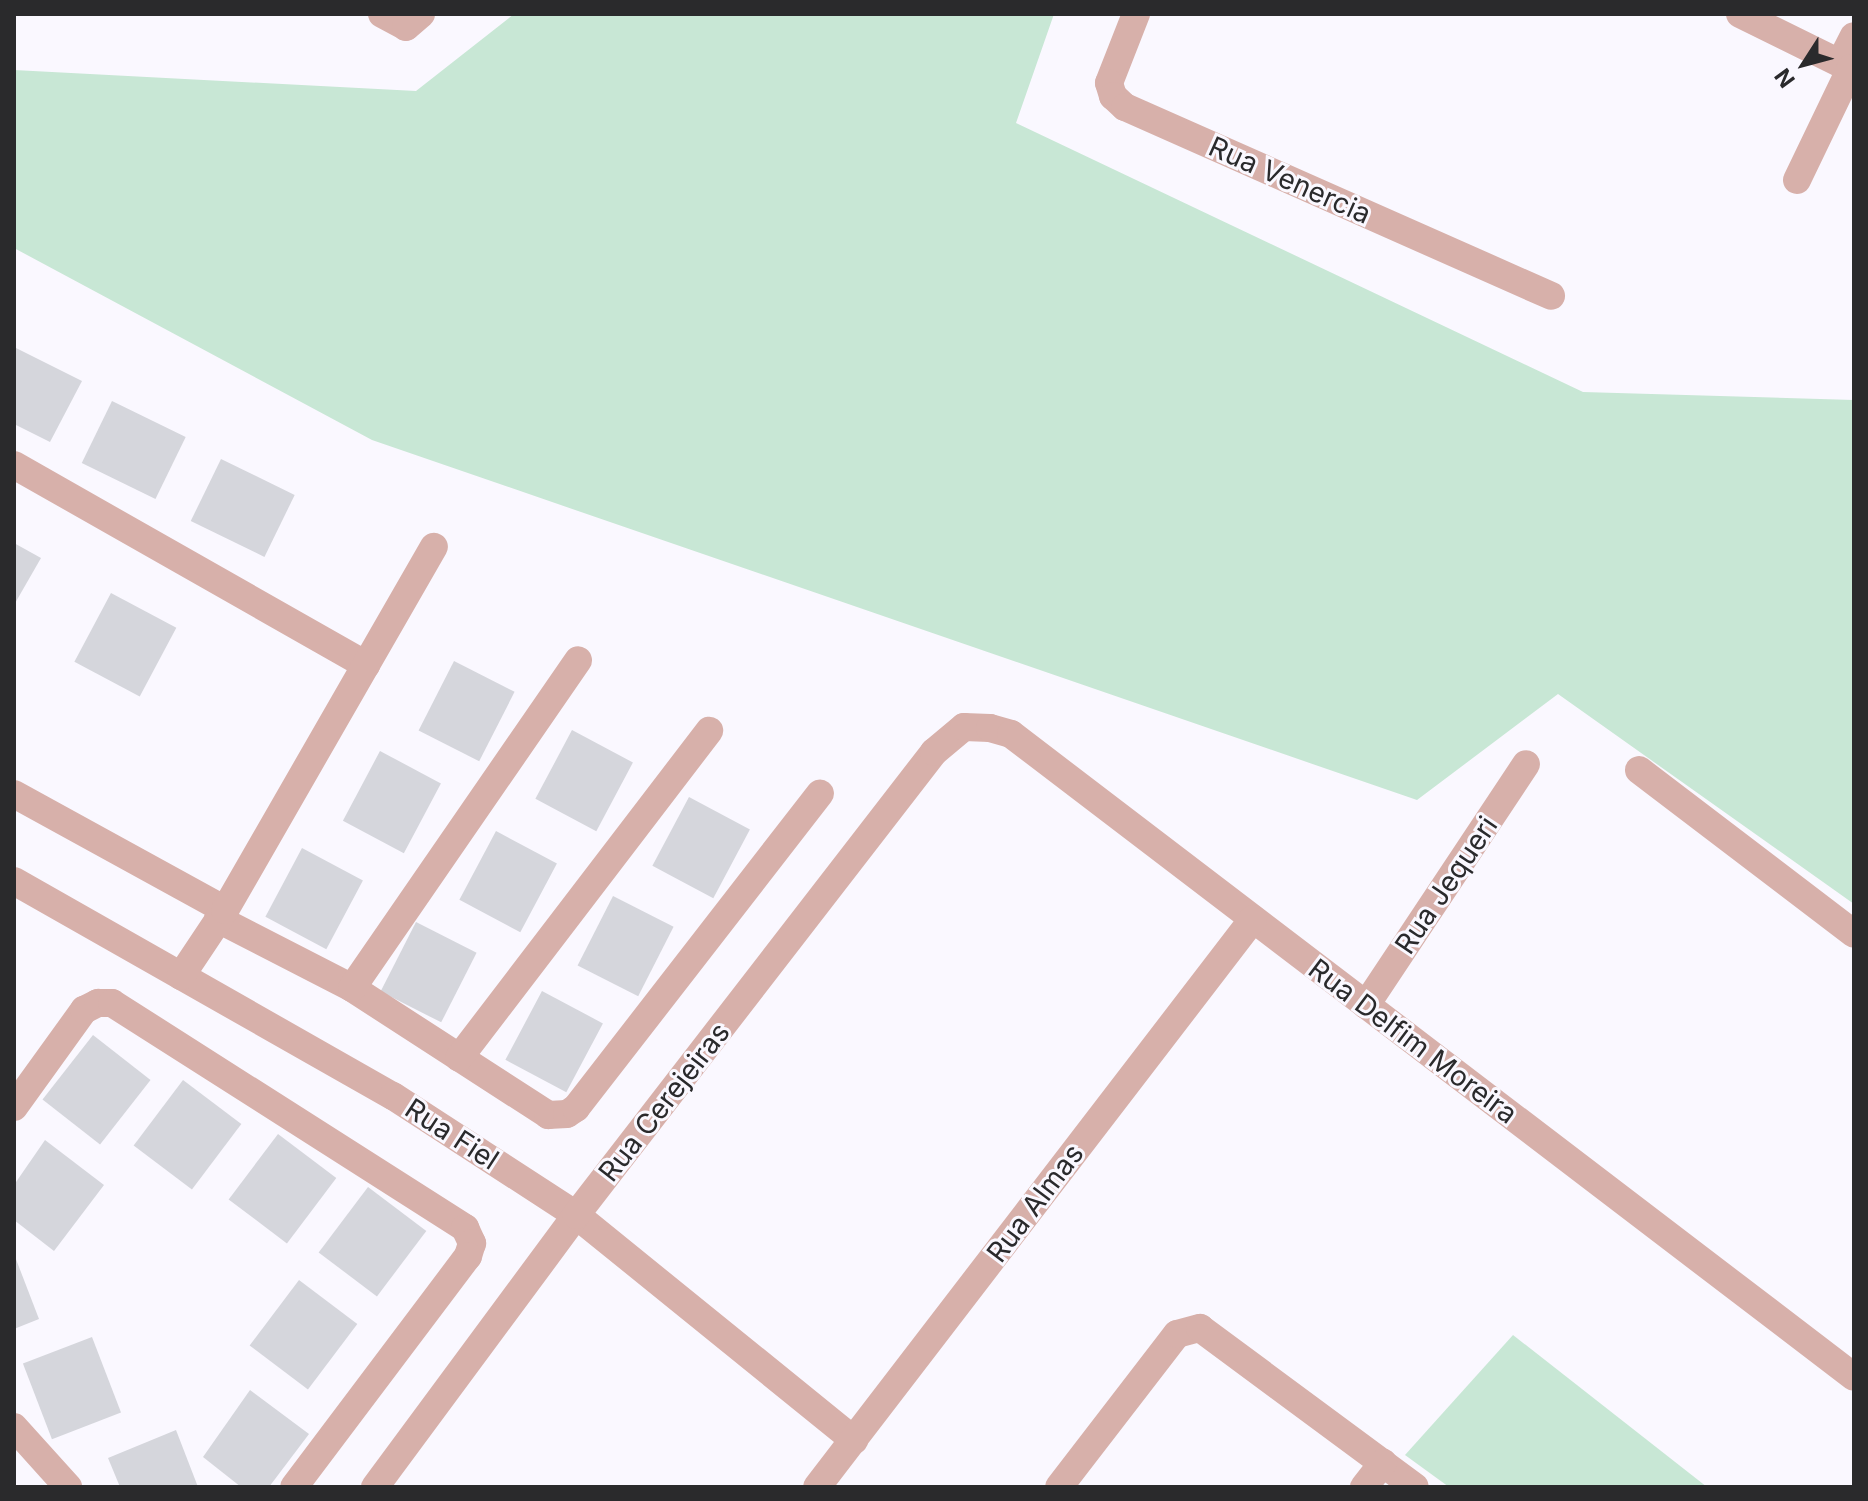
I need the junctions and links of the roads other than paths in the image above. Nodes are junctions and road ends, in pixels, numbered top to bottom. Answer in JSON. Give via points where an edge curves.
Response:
{"nodes":[{"id":1,"x":382,"y":14,"type":"edge"},
{"id":2,"x":421,"y":14,"type":"edge"},
{"id":3,"x":1136,"y":14,"type":"edge"},
{"id":4,"x":1740,"y":14,"type":"edge"},
{"id":5,"x":1854,"y":36,"type":"edge"},
{"id":6,"x":1848,"y":67,"type":"edge"},
{"id":7,"x":1797,"y":180,"type":"dead end"},
{"id":8,"x":1551,"y":296,"type":"dead end"},
{"id":9,"x":14,"y":465,"type":"edge"},
{"id":10,"x":434,"y":547,"type":"dead end"},
{"id":11,"x":578,"y":660,"type":"dead end"},
{"id":12,"x":366,"y":665,"type":"junction"},
{"id":13,"x":964,"y":727,"type":"joint"},
{"id":14,"x":709,"y":731,"type":"dead end"},
{"id":15,"x":1526,"y":764,"type":"dead end"},
{"id":16,"x":1639,"y":770,"type":"dead end"},
{"id":17,"x":14,"y":794,"type":"edge"},
{"id":18,"x":820,"y":794,"type":"dead end"},
{"id":19,"x":14,"y":881,"type":"edge"},
{"id":20,"x":222,"y":914,"type":"junction"},
{"id":21,"x":1253,"y":919,"type":"junction"},
{"id":22,"x":1854,"y":934,"type":"edge"},
{"id":23,"x":181,"y":976,"type":"junction"},
{"id":24,"x":352,"y":988,"type":"junction"},
{"id":25,"x":1366,"y":1005,"type":"junction"},
{"id":26,"x":459,"y":1058,"type":"junction"},
{"id":27,"x":14,"y":1107,"type":"edge"},
{"id":28,"x":576,"y":1215,"type":"junction"},
{"id":29,"x":1854,"y":1377,"type":"edge"},
{"id":30,"x":14,"y":1427,"type":"edge"},
{"id":31,"x":854,"y":1440,"type":"junction"},
{"id":32,"x":1383,"y":1463,"type":"junction"},
{"id":33,"x":68,"y":1487,"type":"edge"},
{"id":34,"x":294,"y":1487,"type":"edge"},
{"id":35,"x":375,"y":1487,"type":"edge"},
{"id":36,"x":817,"y":1487,"type":"edge"},
{"id":37,"x":1059,"y":1487,"type":"edge"},
{"id":38,"x":1364,"y":1487,"type":"edge"},
{"id":39,"x":1415,"y":1487,"type":"edge"}],
"edges":[{"from":1,"to":2,"type":"street","via":[[406,27]]},
{"from":3,"to":8,"type":"street","name":"Rua Venercia","via":[[1109,83],[1125,107]]},
{"from":4,"to":6,"type":"street"},
{"from":5,"to":6,"type":"street"},
{"from":6,"to":7,"type":"street"},
{"from":9,"to":12,"type":"street"},
{"from":10,"to":12,"type":"street"},
{"from":11,"to":24,"type":"street"},
{"from":12,"to":20,"type":"street"},
{"from":13,"to":21,"type":"street","name":"Rua Delfim Moreira","via":[[1011,734]]},
{"from":13,"to":28,"type":"street","name":"Rua Cerejeiras","via":[[934,752]]},
{"from":14,"to":26,"type":"street"},
{"from":15,"to":25,"type":"street","name":"Rua Jequeri"},
{"from":16,"to":22,"type":"street"},
{"from":17,"to":20,"type":"street"},
{"from":18,"to":26,"type":"street","via":[[576,1108],[548,1115]]},
{"from":19,"to":23,"type":"street","name":"Rua Fiel"},
{"from":20,"to":23,"type":"street"},
{"from":20,"to":24,"type":"street"},
{"from":21,"to":25,"type":"street","name":"Rua Delfim Moreira"},
{"from":21,"to":31,"type":"street","name":"Rua Almas"},
{"from":23,"to":28,"type":"street","name":"Rua Fiel","via":[[393,1096]]},
{"from":24,"to":26,"type":"street"},
{"from":25,"to":29,"type":"street","name":"Rua Delfim Moreira"},
{"from":27,"to":34,"type":"street","via":[[84,1010],[112,1003],[465,1228],[472,1243],[468,1256]]},
{"from":28,"to":31,"type":"street","name":"Rua Fiel"},
{"from":28,"to":35,"type":"street","name":"Rua Cerejeiras"},
{"from":30,"to":33,"type":"street"},
{"from":31,"to":36,"type":"street","name":"Rua Almas"},
{"from":32,"to":37,"type":"street","via":[[1200,1328],[1188,1328],[1177,1334]]},
{"from":32,"to":38,"type":"street"},
{"from":32,"to":39,"type":"street"}]}
